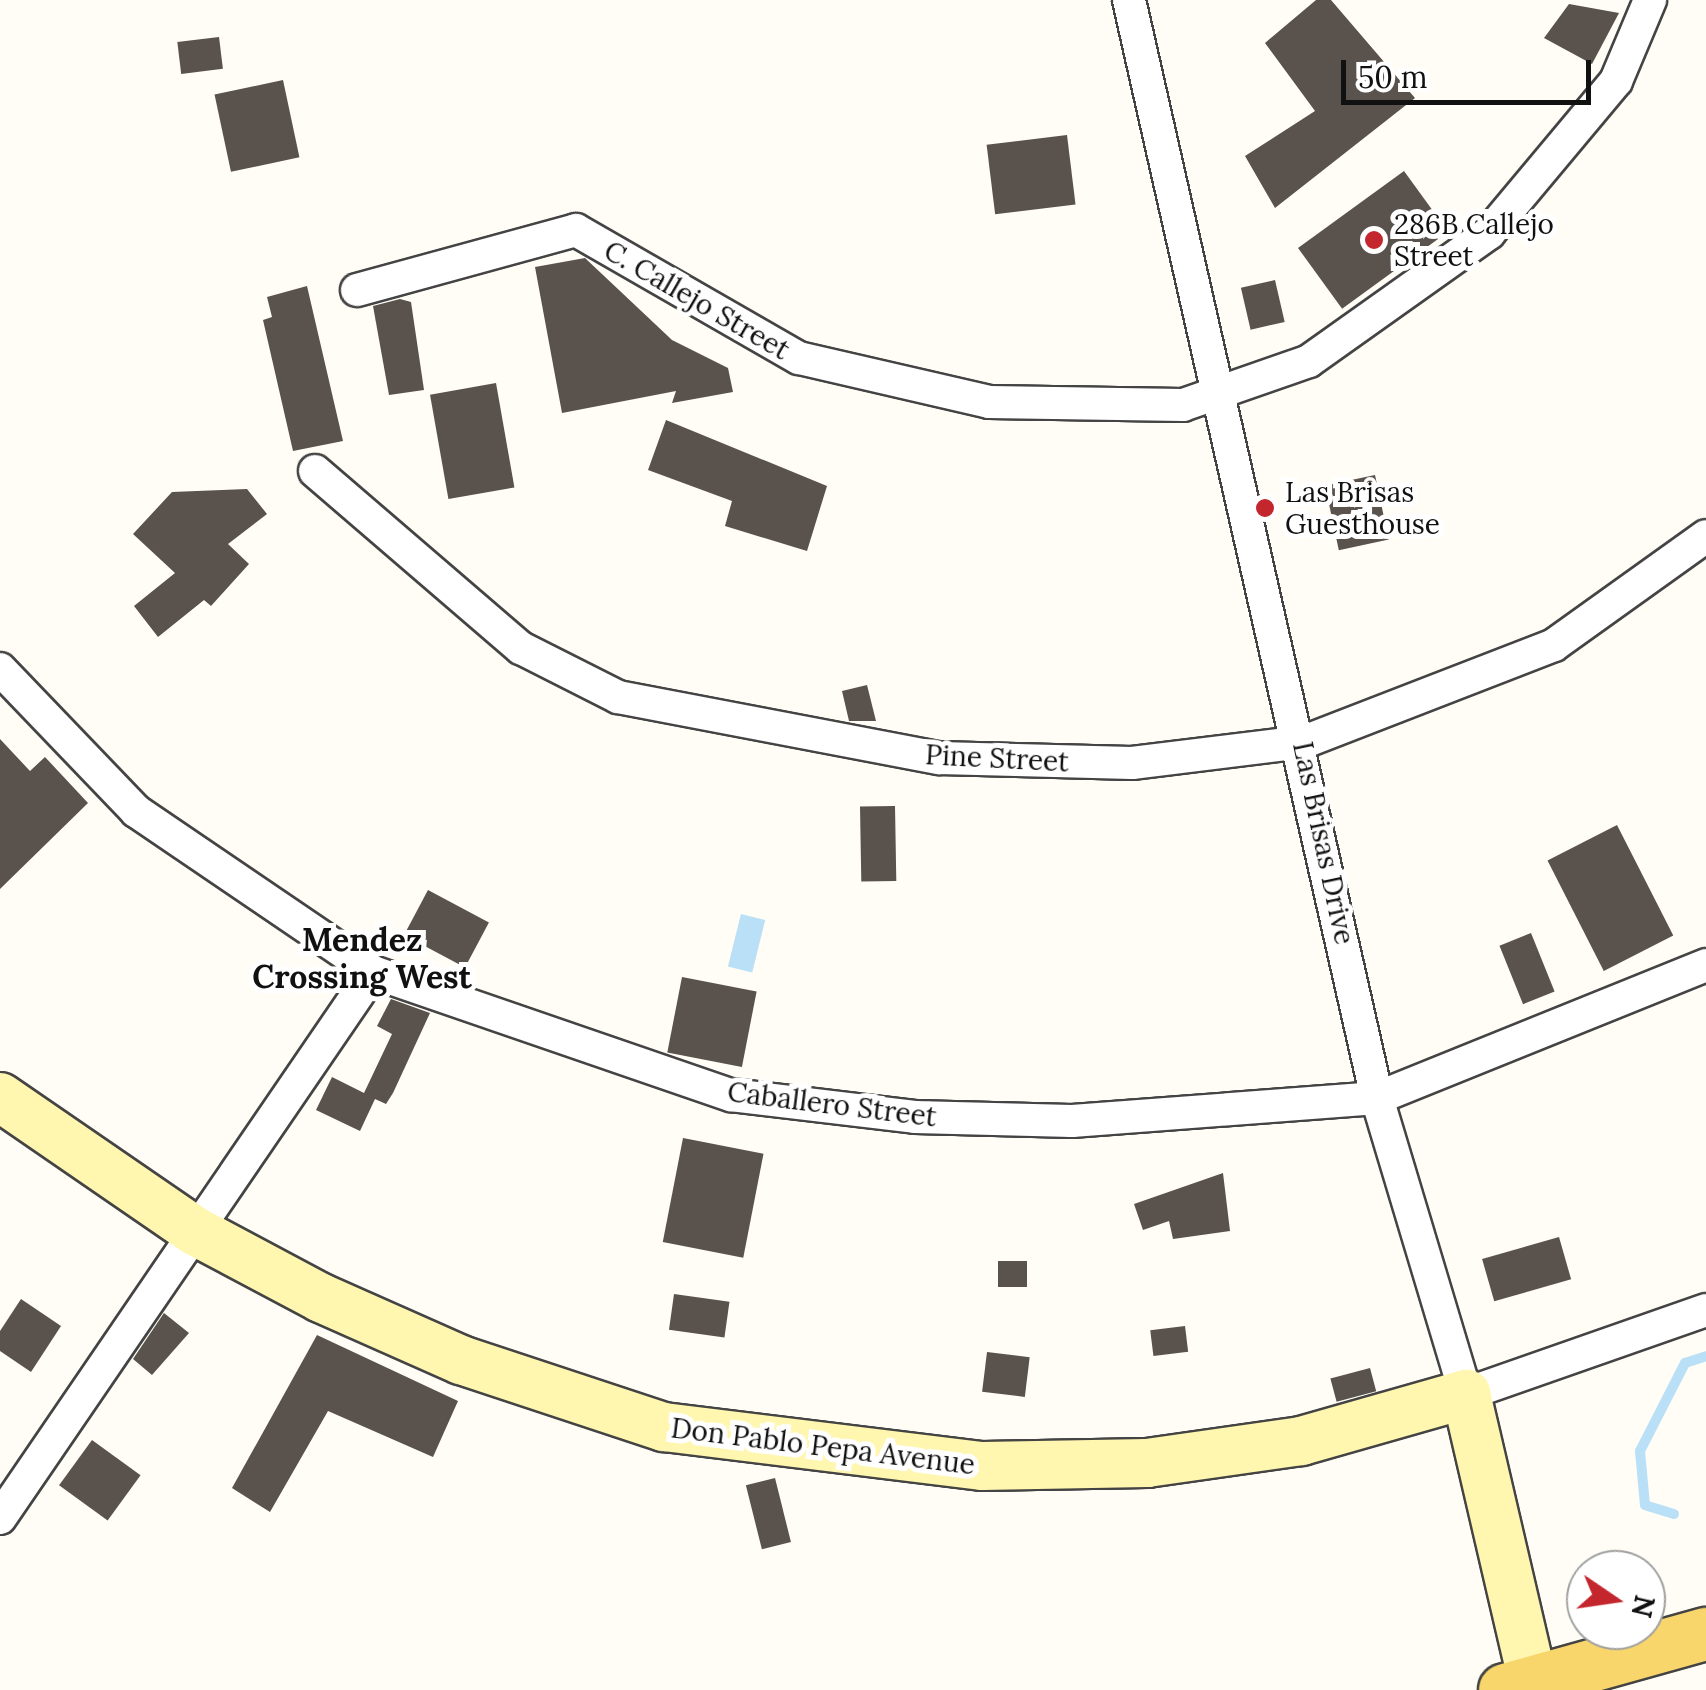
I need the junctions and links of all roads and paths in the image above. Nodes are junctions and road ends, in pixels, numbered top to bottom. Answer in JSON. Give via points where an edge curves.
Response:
{"nodes":[{"id":1,"x":1128,"y":0,"type":"edge"},
{"id":2,"x":1650,"y":0,"type":"edge"},
{"id":3,"x":357,"y":290,"type":"dead end"},
{"id":4,"x":1218,"y":396,"type":"junction"},
{"id":5,"x":315,"y":471,"type":"dead end"},
{"id":6,"x":1706,"y":536,"type":"edge"},
{"id":7,"x":0,"y":669,"type":"edge"},
{"id":8,"x":1304,"y":742,"type":"junction"},
{"id":9,"x":1706,"y":965,"type":"edge"},
{"id":10,"x":373,"y":972,"type":"junction"},
{"id":11,"x":0,"y":1097,"type":"edge"},
{"id":12,"x":1378,"y":1098,"type":"junction"},
{"id":13,"x":195,"y":1231,"type":"junction"},
{"id":14,"x":1706,"y":1310,"type":"edge"},
{"id":15,"x":1466,"y":1394,"type":"junction"},
{"id":16,"x":0,"y":1518,"type":"edge"},
{"id":17,"x":1706,"y":1634,"type":"edge"},
{"id":18,"x":1525,"y":1687,"type":"edge"}],
"edges":[{"from":1,"to":4,"type":"street","name":"Las Brisas Drive"},
{"from":2,"to":4,"type":"street","name":"C. Callejo Street","via":[[1616,81],[1489,233],[1309,361]]},
{"from":3,"to":4,"type":"street","name":"C. Callejo Street","via":[[576,230],[799,358],[989,402],[1183,405]]},
{"from":4,"to":8,"type":"street","name":"Las Brisas Drive"},
{"from":5,"to":8,"type":"street","name":"Pine Street","via":[[520,648],[618,698],[939,758],[1132,763]]},
{"from":6,"to":8,"type":"street","name":"Pine Street","via":[[1554,645]]},
{"from":7,"to":10,"type":"street","name":"Caballero Street","via":[[136,810]]},
{"from":8,"to":12,"type":"street","name":"Las Brisas Drive"},
{"from":9,"to":12,"type":"street","name":"Caballero Street"},
{"from":10,"to":12,"type":"street","name":"Caballero Street","via":[[730,1095],[915,1117],[1072,1121]]},
{"from":10,"to":13,"type":"street"},
{"from":11,"to":13,"type":"street","name":"Don Pablo Pepa Avenue"},
{"from":12,"to":15,"type":"street","name":"Las Brisas Drive"},
{"from":13,"to":15,"type":"street","name":"Don Pablo Pepa Avenue","via":[[384,1328],[579,1404],[782,1446],[982,1466],[1147,1463],[1300,1440]]},
{"from":13,"to":16,"type":"street"},
{"from":14,"to":15,"type":"street","name":"Don Pablo Pepa Avenue"},
{"from":15,"to":18,"type":"street","name":"Las Brisas Drive"},
{"from":17,"to":18,"type":"main road"}]}
